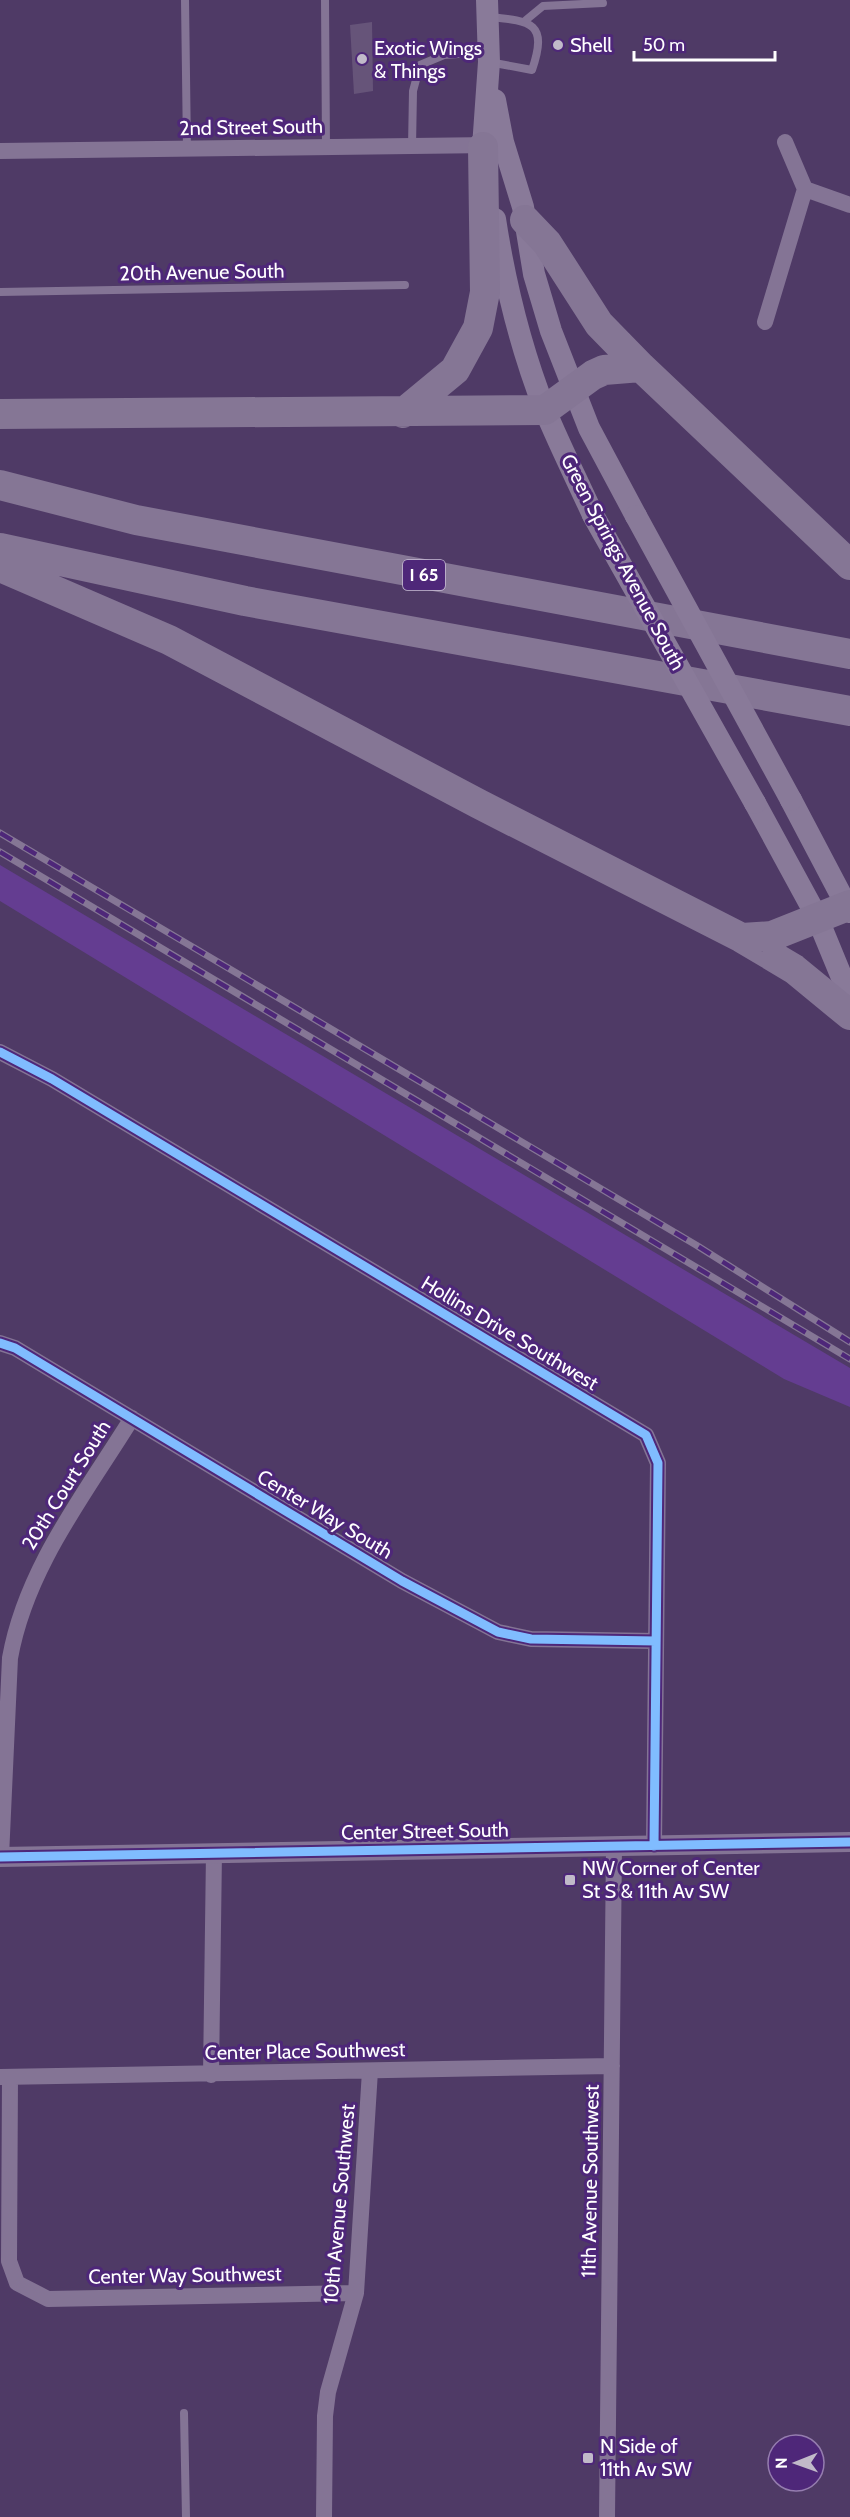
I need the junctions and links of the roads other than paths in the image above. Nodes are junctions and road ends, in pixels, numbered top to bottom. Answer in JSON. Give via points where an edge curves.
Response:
{"nodes":[{"id":1,"x":184,"y":0,"type":"edge"},
{"id":2,"x":324,"y":0,"type":"edge"},
{"id":3,"x":603,"y":3,"type":"dead end"},
{"id":4,"x":487,"y":8,"type":"edge"},
{"id":5,"x":526,"y":20,"type":"junction"},
{"id":6,"x":489,"y":57,"type":"junction"},
{"id":7,"x":785,"y":142,"type":"dead end"},
{"id":8,"x":493,"y":145,"type":"junction"},
{"id":9,"x":326,"y":147,"type":"junction"},
{"id":10,"x":412,"y":147,"type":"junction"},
{"id":11,"x":187,"y":149,"type":"junction"},
{"id":12,"x":0,"y":152,"type":"edge"},
{"id":13,"x":805,"y":189,"type":"junction"},
{"id":14,"x":850,"y":205,"type":"edge"},
{"id":15,"x":525,"y":220,"type":"junction"},
{"id":16,"x":405,"y":285,"type":"dead end"},
{"id":17,"x":0,"y":292,"type":"edge"},
{"id":18,"x":765,"y":322,"type":"dead end"},
{"id":19,"x":641,"y":367,"type":"junction"},
{"id":20,"x":573,"y":391,"type":"junction"},
{"id":21,"x":545,"y":410,"type":"junction"},
{"id":22,"x":403,"y":413,"type":"junction"},
{"id":23,"x":0,"y":414,"type":"edge"},
{"id":24,"x":0,"y":485,"type":"edge"},
{"id":25,"x":0,"y":548,"type":"edge"},
{"id":26,"x":850,"y":565,"type":"edge"},
{"id":27,"x":0,"y":567,"type":"edge"},
{"id":28,"x":850,"y":654,"type":"edge"},
{"id":29,"x":850,"y":711,"type":"edge"},
{"id":30,"x":849,"y":908,"type":"edge"},
{"id":31,"x":817,"y":917,"type":"junction"},
{"id":32,"x":742,"y":938,"type":"junction"},
{"id":33,"x":850,"y":997,"type":"edge"},
{"id":34,"x":850,"y":1015,"type":"edge"},
{"id":35,"x":0,"y":1052,"type":"edge"},
{"id":36,"x":0,"y":1343,"type":"edge"},
{"id":37,"x":132,"y":1418,"type":"junction"},
{"id":38,"x":656,"y":1641,"type":"junction"},
{"id":39,"x":850,"y":1842,"type":"edge"},
{"id":40,"x":614,"y":1846,"type":"junction"},
{"id":41,"x":654,"y":1846,"type":"junction"},
{"id":42,"x":214,"y":1852,"type":"junction"},
{"id":43,"x":0,"y":1857,"type":"edge"},
{"id":44,"x":612,"y":2066,"type":"junction"},
{"id":45,"x":370,"y":2071,"type":"junction"},
{"id":46,"x":211,"y":2075,"type":"junction"},
{"id":47,"x":5,"y":2077,"type":"edge"},
{"id":48,"x":356,"y":2293,"type":"junction"},
{"id":49,"x":184,"y":2413,"type":"dead end"},
{"id":50,"x":186,"y":2517,"type":"edge"},
{"id":51,"x":324,"y":2517,"type":"edge"},
{"id":52,"x":607,"y":2517,"type":"edge"}],
"edges":[{"from":1,"to":11,"type":"lane"},
{"from":2,"to":9,"type":"lane"},
{"from":3,"to":5,"type":"lane","via":[[543,6]]},
{"from":4,"to":5,"type":"lane"},
{"from":4,"to":6,"type":"main road","name":"Green Springs Avenue South"},
{"from":5,"to":6,"type":"lane","via":[[536,31],[538,50],[532,70]]},
{"from":6,"to":8,"type":"main road","name":"Green Springs Avenue South"},
{"from":6,"to":10,"type":"lane","via":[[444,56],[420,64],[413,91]]},
{"from":7,"to":13,"type":"street"},
{"from":8,"to":10,"type":"street","name":"2nd Street South"},
{"from":8,"to":15,"type":"main road","name":"Green Springs Avenue South"},
{"from":8,"to":21,"type":"main road","name":"Green Springs Avenue South","via":[[504,279]]},
{"from":8,"to":22,"type":"highway","via":[[485,292],[478,328],[455,370]]},
{"from":9,"to":10,"type":"street","name":"2nd Street South"},
{"from":9,"to":11,"type":"street","name":"2nd Street South"},
{"from":11,"to":12,"type":"street","name":"2nd Street South"},
{"from":13,"to":14,"type":"street"},
{"from":13,"to":18,"type":"street"},
{"from":15,"to":19,"type":"highway","via":[[547,243],[600,324]]},
{"from":15,"to":20,"type":"main road","name":"Green Springs Avenue South","via":[[534,274]]},
{"from":16,"to":17,"type":"lane","name":"20th Avenue South"},
{"from":19,"to":20,"type":"highway","via":[[604,370]]},
{"from":19,"to":26,"type":"highway"},
{"from":20,"to":21,"type":"highway"},
{"from":20,"to":30,"type":"main road","name":"Green Springs Avenue South","bridge":true,"via":[[588,429]]},
{"from":21,"to":22,"type":"highway"},
{"from":21,"to":31,"type":"main road","name":"Green Springs Avenue South","bridge":true,"via":[[593,515]]},
{"from":22,"to":23,"type":"highway"},
{"from":24,"to":28,"type":"highway","number":"I 65","via":[[136,520]]},
{"from":25,"to":29,"type":"highway","via":[[245,601]]},
{"from":27,"to":32,"type":"highway","via":[[169,640]]},
{"from":30,"to":31,"type":"highway"},
{"from":31,"to":32,"type":"highway","via":[[772,936]]},
{"from":31,"to":33,"type":"main road","name":"Green Springs Avenue South"},
{"from":32,"to":34,"type":"highway","via":[[794,969]]},
{"from":35,"to":38,"type":"street","name":"Hollins Drive Southwest","via":[[52,1079],[646,1435],[658,1463]]},
{"from":36,"to":37,"type":"street","name":"Center Way South","via":[[15,1348]]},
{"from":37,"to":38,"type":"street","name":"Center Way South","via":[[402,1581],[498,1632],[531,1639]]},
{"from":37,"to":43,"type":"street","name":"20th Court South","via":[[47,1554],[15,1633],[10,1658]]},
{"from":38,"to":41,"type":"street","name":"Hollins Drive Southwest"},
{"from":39,"to":41,"type":"street","name":"Center Street South"},
{"from":40,"to":41,"type":"street","name":"Center Street South"},
{"from":40,"to":42,"type":"street","name":"Center Street South"},
{"from":40,"to":44,"type":"street","name":"11th Avenue Southwest"},
{"from":42,"to":43,"type":"street","name":"Center Street South"},
{"from":42,"to":46,"type":"street"},
{"from":44,"to":45,"type":"street","name":"Center Place Southwest"},
{"from":44,"to":52,"type":"street","name":"11th Avenue Southwest"},
{"from":45,"to":46,"type":"street","name":"Center Place Southwest"},
{"from":45,"to":48,"type":"street","name":"10th Avenue Southwest"},
{"from":46,"to":47,"type":"street","name":"Center Place Southwest"},
{"from":47,"to":48,"type":"street","name":"Center Way Southwest","via":[[9,2261],[18,2283],[48,2299]]},
{"from":48,"to":51,"type":"street","name":"10th Avenue Southwest","via":[[328,2392]]},
{"from":49,"to":50,"type":"lane"}]}
